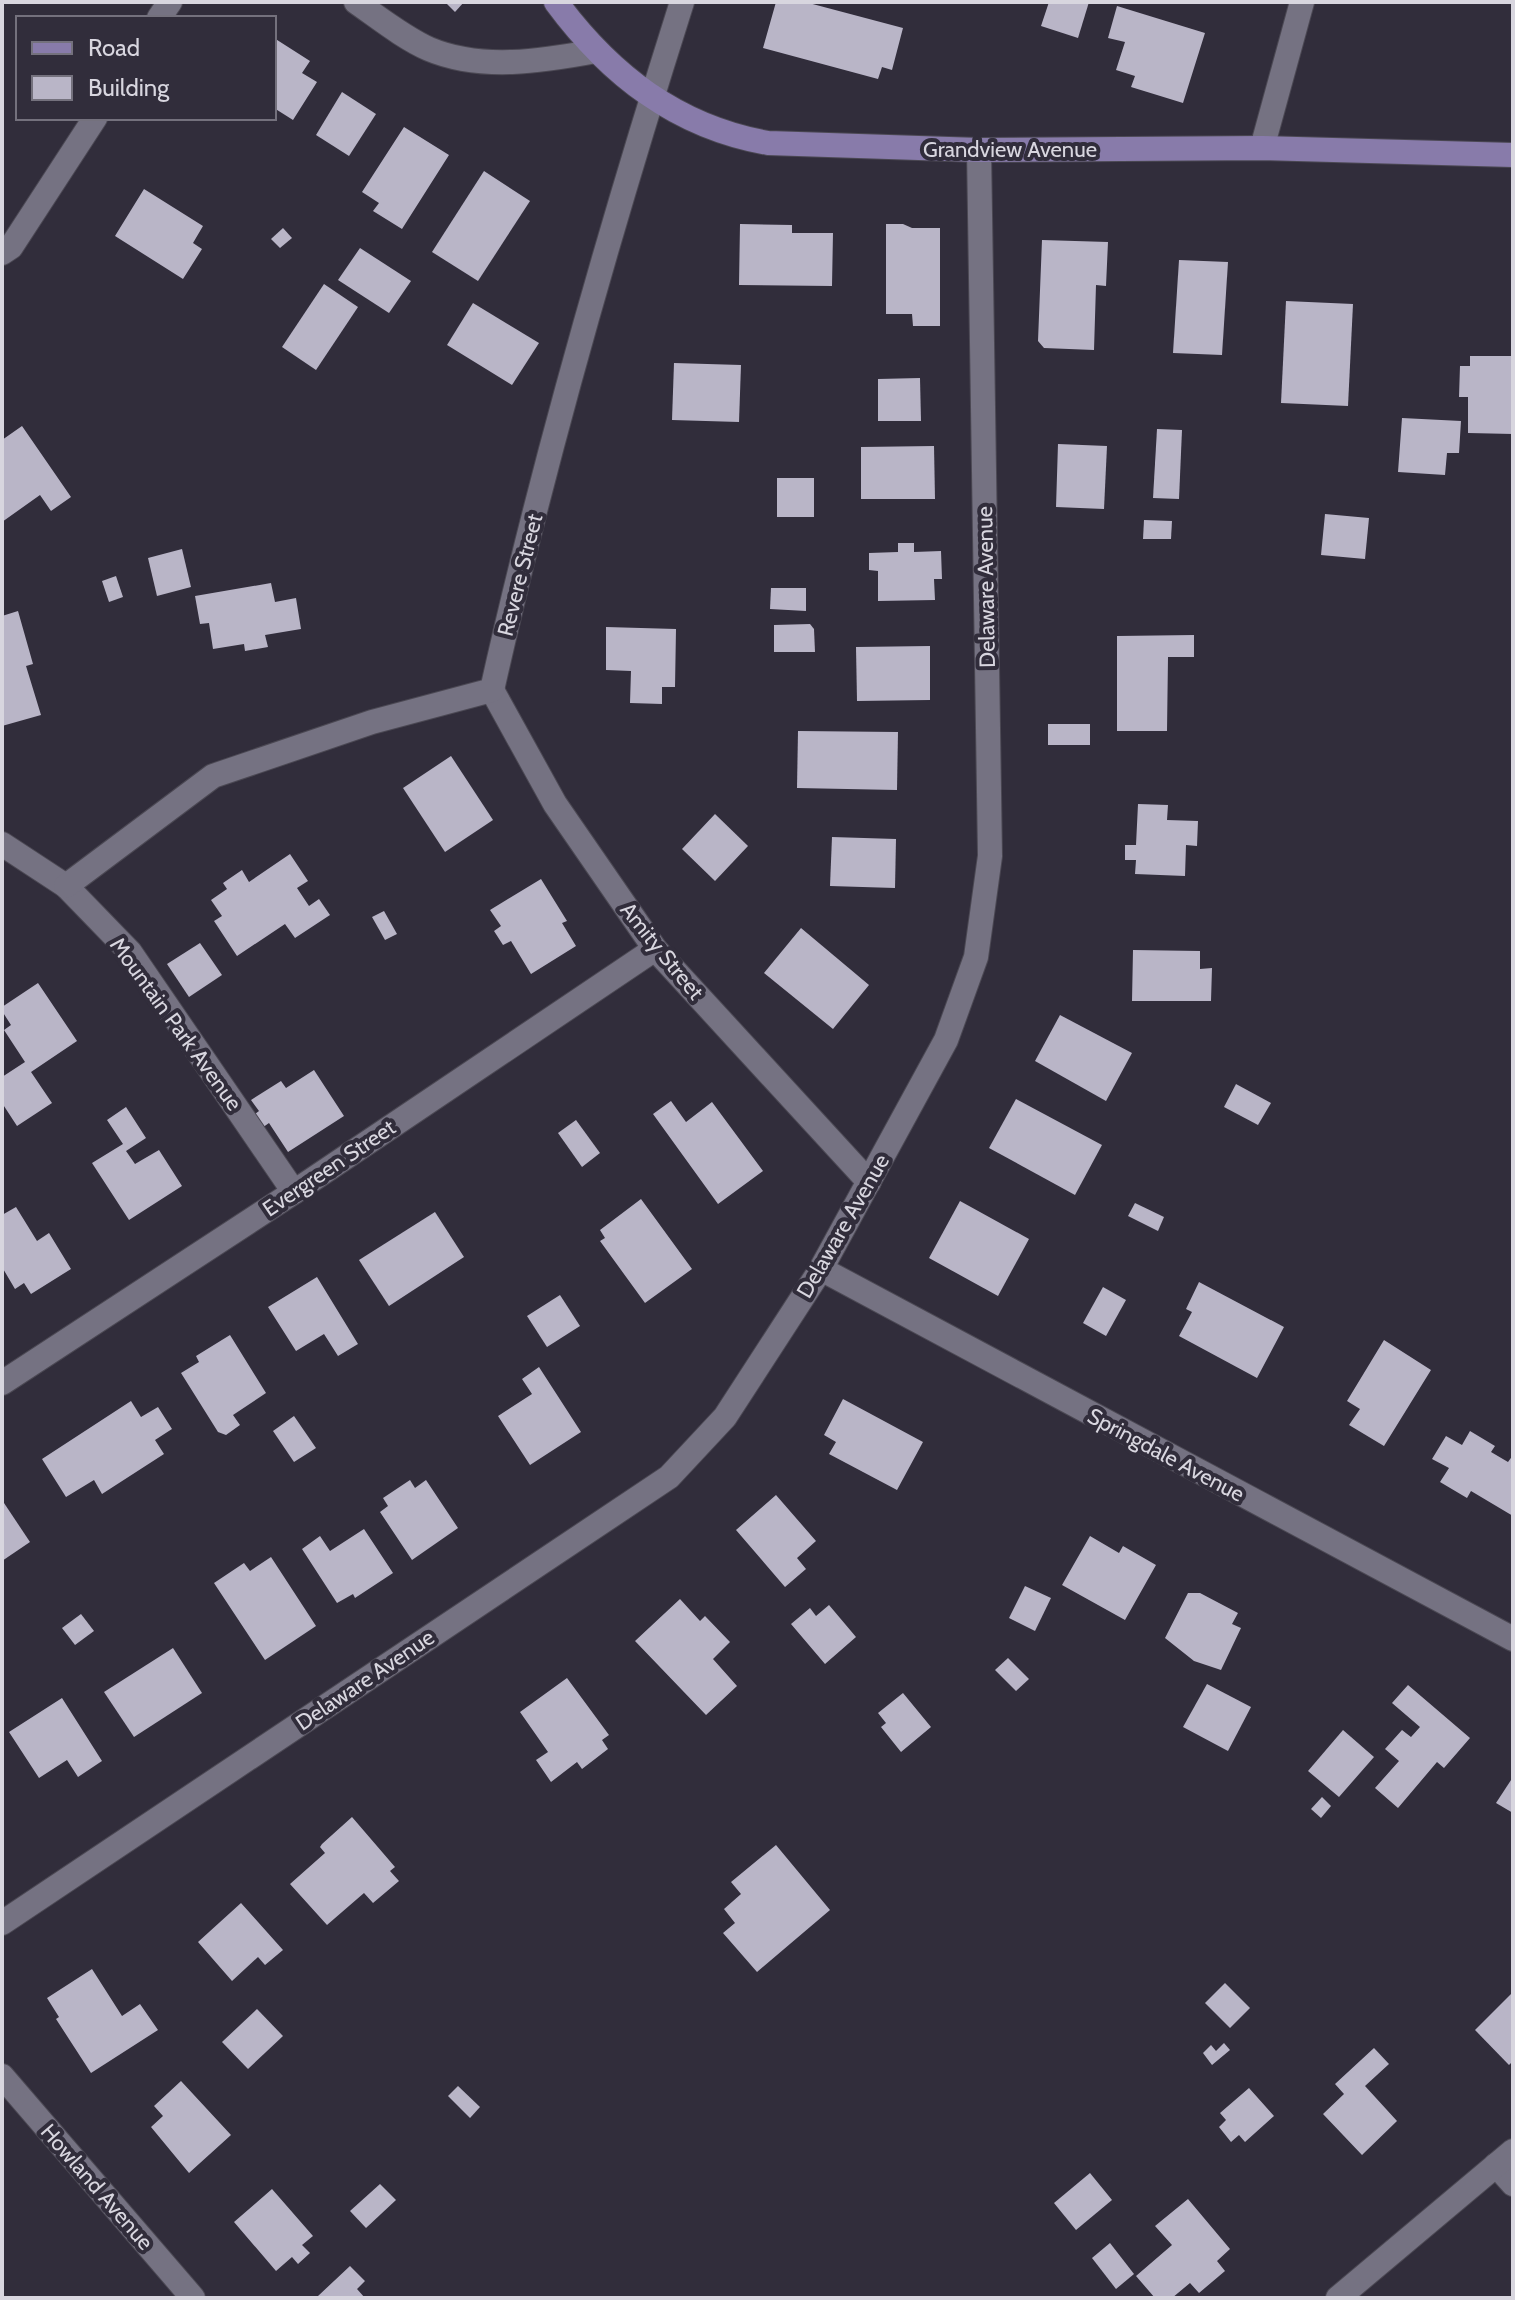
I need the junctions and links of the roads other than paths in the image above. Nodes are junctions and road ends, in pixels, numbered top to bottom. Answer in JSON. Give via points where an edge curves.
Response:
{"nodes":[{"id":1,"x":356,"y":2,"type":"edge"},
{"id":2,"x":556,"y":2,"type":"edge"},
{"id":3,"x":682,"y":2,"type":"edge"},
{"id":4,"x":1302,"y":2,"type":"edge"},
{"id":5,"x":596,"y":51,"type":"junction"},
{"id":6,"x":653,"y":97,"type":"junction"},
{"id":7,"x":94,"y":120,"type":"edge"},
{"id":8,"x":1262,"y":148,"type":"junction"},
{"id":9,"x":979,"y":150,"type":"junction"},
{"id":10,"x":1513,"y":155,"type":"edge"},
{"id":11,"x":2,"y":253,"type":"edge"},
{"id":12,"x":492,"y":690,"type":"junction"},
{"id":13,"x":2,"y":844,"type":"edge"},
{"id":14,"x":66,"y":886,"type":"junction"},
{"id":15,"x":655,"y":949,"type":"junction"},
{"id":16,"x":869,"y":1182,"type":"junction"},
{"id":17,"x":294,"y":1192,"type":"junction"},
{"id":18,"x":821,"y":1269,"type":"junction"},
{"id":19,"x":2,"y":1383,"type":"edge"},
{"id":20,"x":1513,"y":1639,"type":"edge"},
{"id":21,"x":2,"y":1923,"type":"edge"},
{"id":22,"x":2,"y":2076,"type":"edge"},
{"id":23,"x":1504,"y":2158,"type":"edge"},
{"id":24,"x":1513,"y":2184,"type":"edge"},
{"id":25,"x":193,"y":2298,"type":"edge"},
{"id":26,"x":1338,"y":2298,"type":"edge"}],
"edges":[{"from":1,"to":5,"type":"street","via":[[426,48],[450,56],[505,62]]},
{"from":2,"to":5,"type":"main road","name":"Grandview Avenue"},
{"from":3,"to":6,"type":"street","name":"Revere Street"},
{"from":4,"to":8,"type":"street"},
{"from":5,"to":6,"type":"main road","name":"Grandview Avenue"},
{"from":6,"to":9,"type":"main road","name":"Grandview Avenue","via":[[709,126],[768,143]]},
{"from":6,"to":12,"type":"street","name":"Revere Street","via":[[597,280]]},
{"from":7,"to":11,"type":"street","via":[[11,247]]},
{"from":8,"to":9,"type":"main road","name":"Grandview Avenue"},
{"from":8,"to":10,"type":"main road","name":"Grandview Avenue"},
{"from":9,"to":16,"type":"street","name":"Delaware Avenue","via":[[990,856],[976,957],[946,1040]]},
{"from":12,"to":14,"type":"street","via":[[372,722],[213,776]]},
{"from":12,"to":15,"type":"street","name":"Amity Street","via":[[555,804]]},
{"from":13,"to":14,"type":"street","name":"Mountain Park Avenue"},
{"from":14,"to":17,"type":"street","name":"Mountain Park Avenue","via":[[130,952]]},
{"from":15,"to":16,"type":"street","name":"Amity Street"},
{"from":15,"to":17,"type":"street","name":"Evergreen Street"},
{"from":16,"to":18,"type":"street","name":"Delaware Avenue"},
{"from":17,"to":19,"type":"street","name":"Evergreen Street"},
{"from":18,"to":20,"type":"street","name":"Springdale Avenue"},
{"from":18,"to":21,"type":"street","name":"Delaware Avenue","via":[[725,1417],[669,1477]]},
{"from":22,"to":25,"type":"street","name":"Howland Avenue"},
{"from":23,"to":24,"type":"street"},
{"from":23,"to":26,"type":"street"}]}
